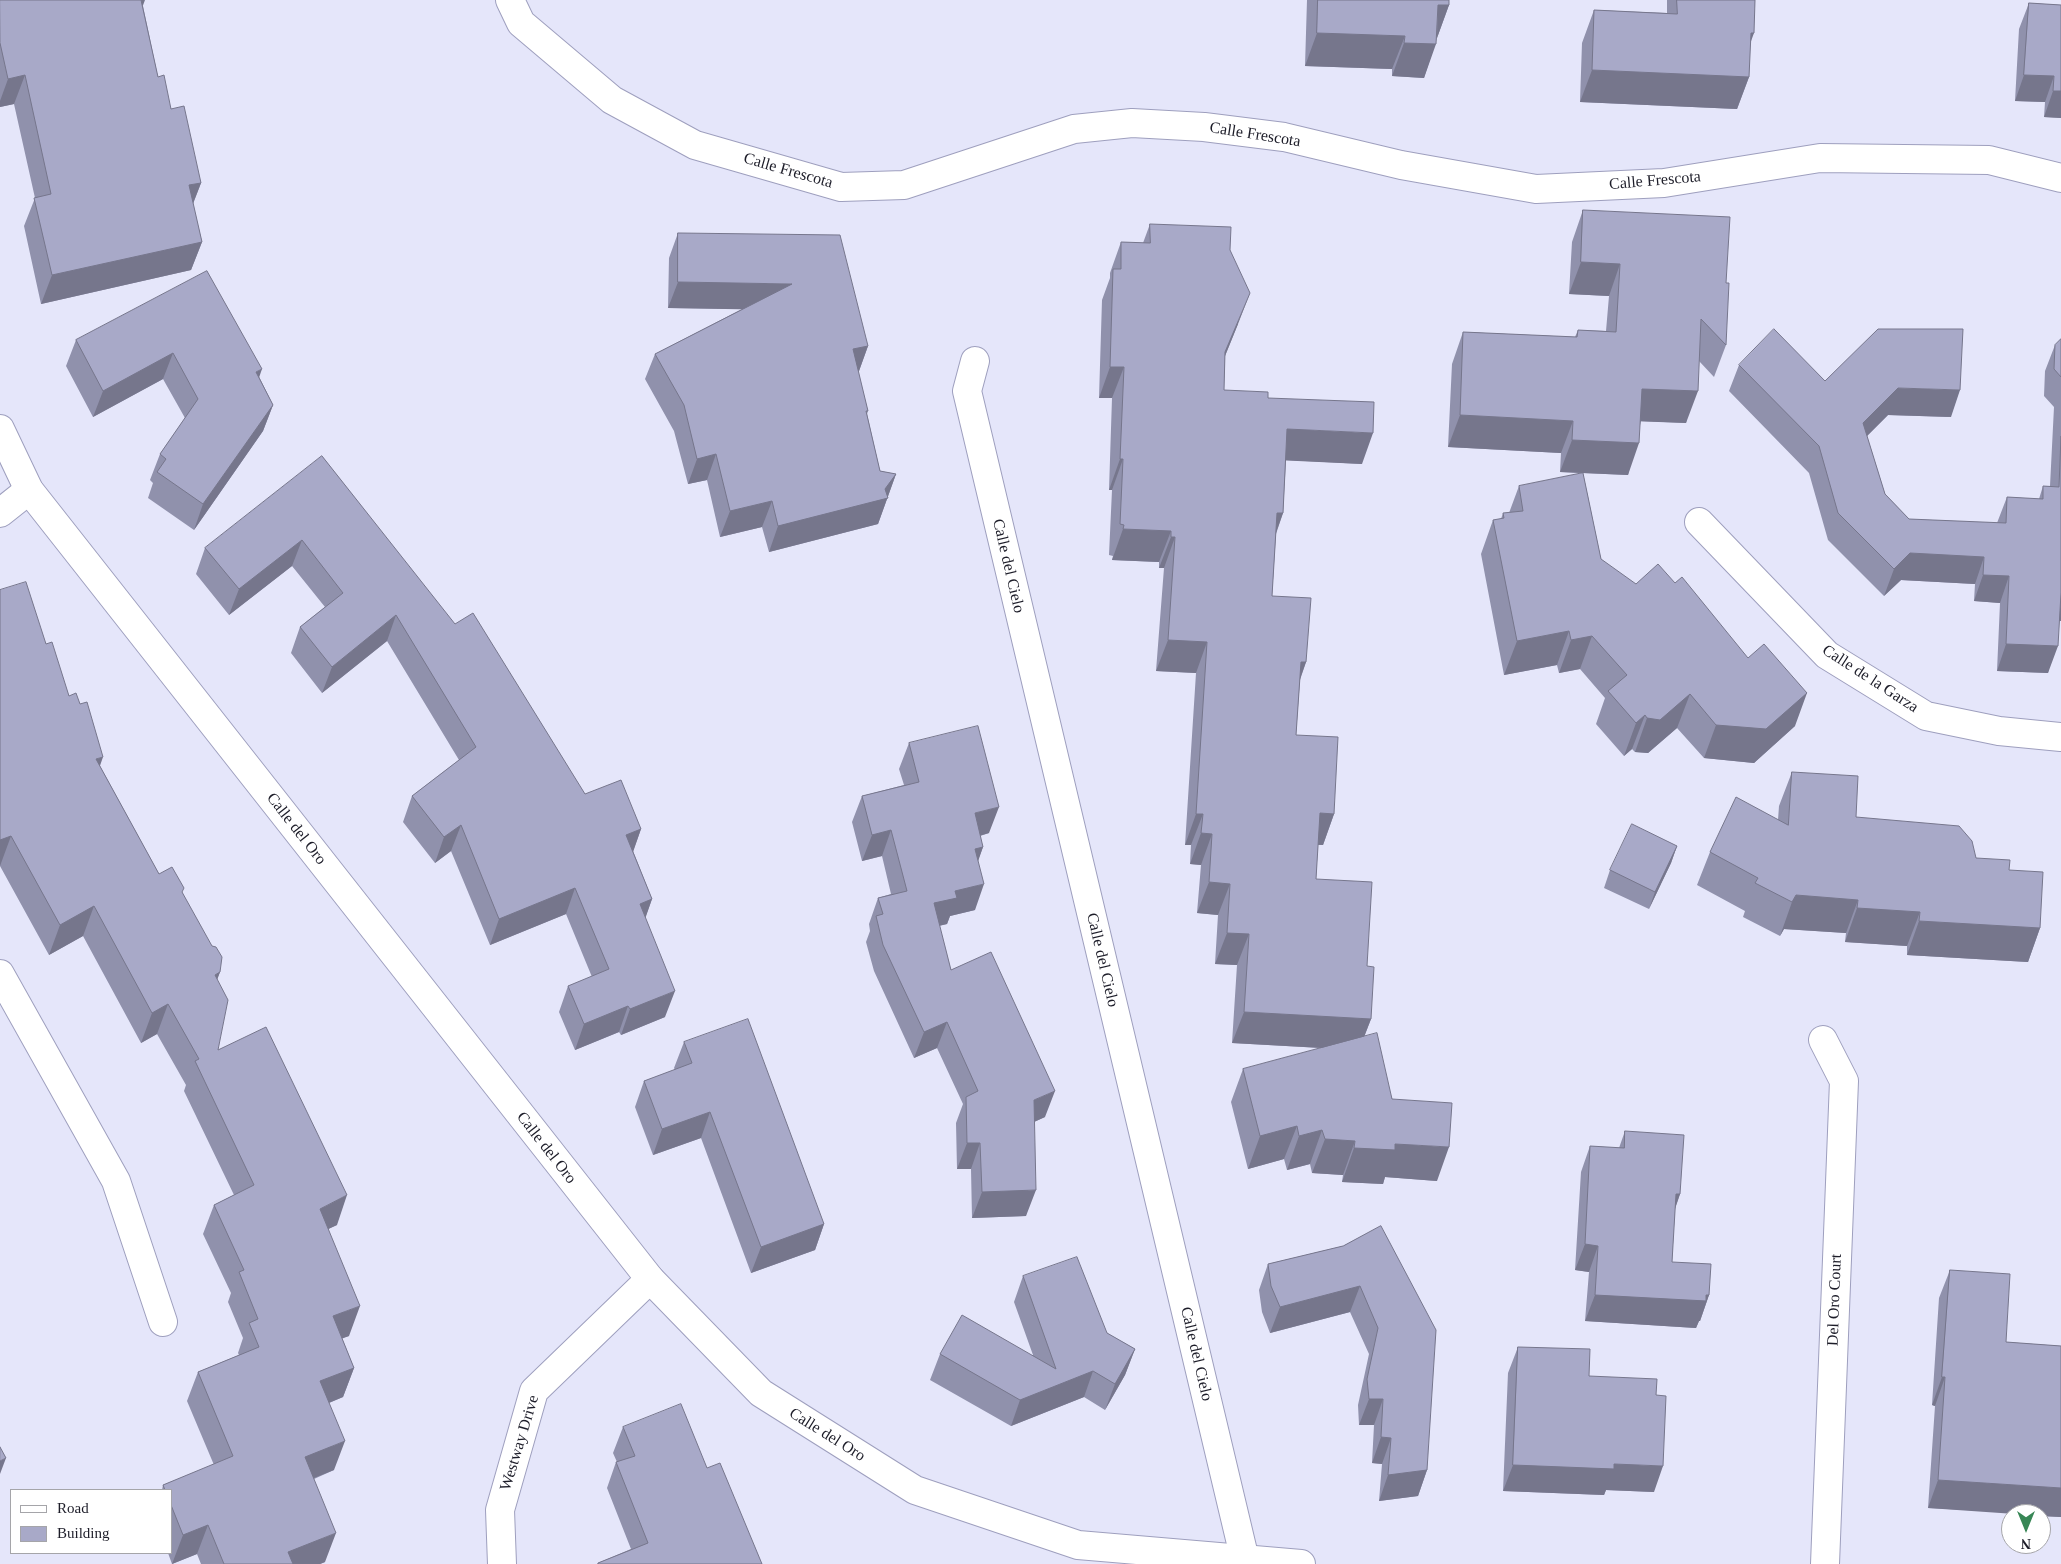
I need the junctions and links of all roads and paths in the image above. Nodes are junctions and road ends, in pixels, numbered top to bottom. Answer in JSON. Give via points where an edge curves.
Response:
{"nodes":[{"id":1,"x":510,"y":0,"type":"edge"},
{"id":2,"x":2061,"y":178,"type":"edge"},
{"id":3,"x":975,"y":361,"type":"dead end"},
{"id":4,"x":0,"y":429,"type":"edge"},
{"id":5,"x":29,"y":490,"type":"junction"},
{"id":6,"x":0,"y":513,"type":"edge"},
{"id":7,"x":1699,"y":522,"type":"dead end"},
{"id":8,"x":2061,"y":737,"type":"edge"},
{"id":9,"x":0,"y":974,"type":"edge"},
{"id":10,"x":1823,"y":1040,"type":"dead end"},
{"id":11,"x":650,"y":1279,"type":"junction"},
{"id":12,"x":163,"y":1322,"type":"dead end"},
{"id":13,"x":1245,"y":1560,"type":"junction"},
{"id":14,"x":502,"y":1564,"type":"edge"},
{"id":15,"x":1301,"y":1564,"type":"edge"},
{"id":16,"x":1825,"y":1564,"type":"edge"}],
"edges":[{"from":1,"to":2,"type":"street","name":"Calle Frescota","via":[[521,23],[612,100],[695,145],[840,187],[904,185],[1074,129],[1132,123],[1204,127],[1284,137],[1401,165],[1536,189],[1664,183],[1820,158],[1989,160]]},
{"from":3,"to":13,"type":"street","name":"Calle del Cielo","via":[[967,391]]},
{"from":4,"to":5,"type":"street","name":"Calle del Oro"},
{"from":5,"to":6,"type":"street"},
{"from":5,"to":11,"type":"street","name":"Calle del Oro"},
{"from":7,"to":8,"type":"street","name":"Calle de la Garza","via":[[1827,655],[1926,716],[1999,731]]},
{"from":9,"to":12,"type":"street","via":[[116,1181]]},
{"from":10,"to":16,"type":"street","name":"Del Oro Court","via":[[1844,1081]]},
{"from":11,"to":13,"type":"street","name":"Calle del Oro","via":[[761,1393],[915,1490],[1078,1545]]},
{"from":11,"to":14,"type":"street","name":"Westway Drive","via":[[534,1391],[500,1510]]},
{"from":13,"to":15,"type":"street","name":"Calle del Oro"}]}
